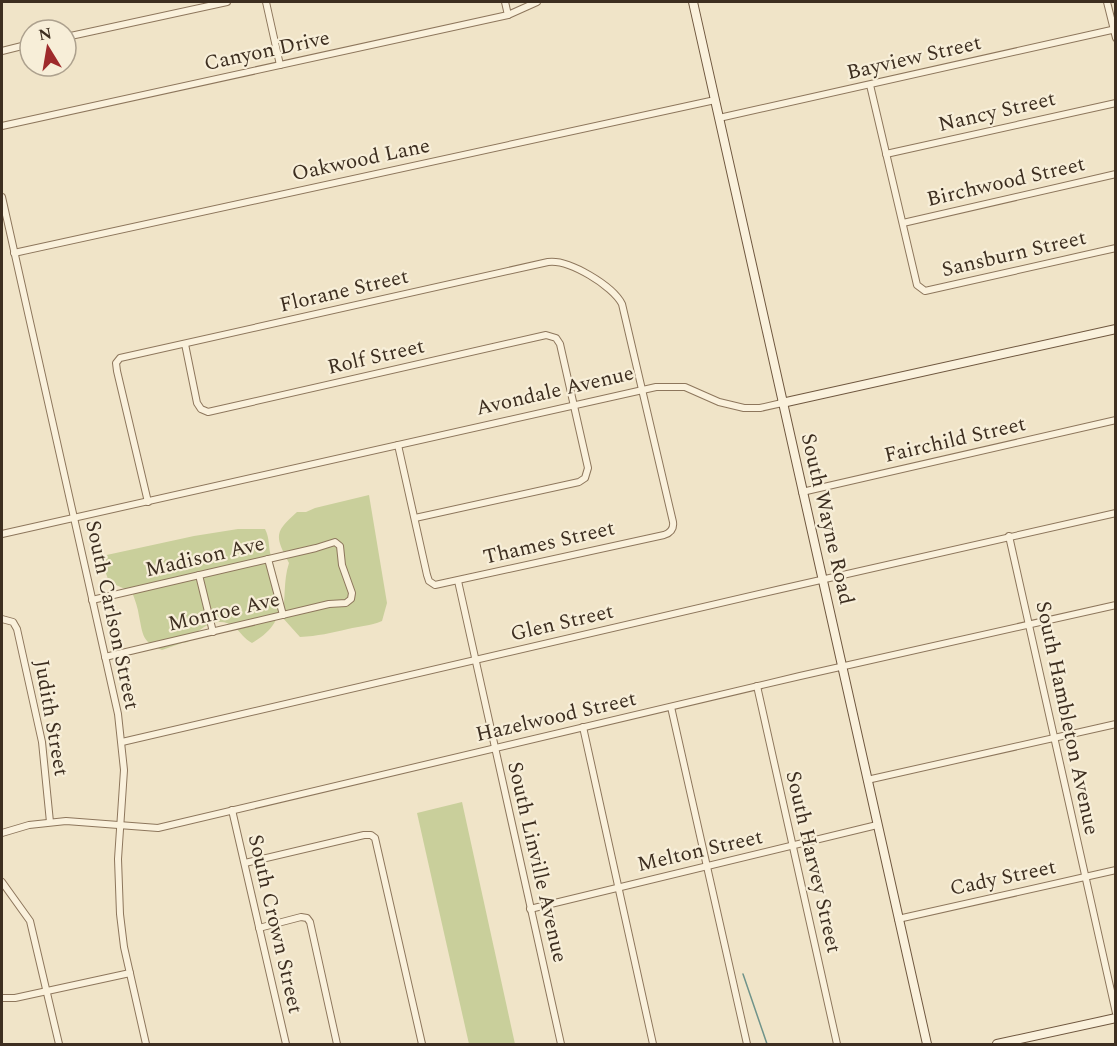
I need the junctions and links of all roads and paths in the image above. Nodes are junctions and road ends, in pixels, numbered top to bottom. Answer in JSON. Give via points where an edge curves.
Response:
{"nodes":[{"id":1,"x":227,"y":2,"type":"edge"},
{"id":2,"x":266,"y":2,"type":"edge"},
{"id":3,"x":505,"y":2,"type":"edge"},
{"id":4,"x":537,"y":2,"type":"edge"},
{"id":5,"x":693,"y":2,"type":"edge"},
{"id":6,"x":1107,"y":2,"type":"edge"},
{"id":7,"x":508,"y":15,"type":"junction"},
{"id":8,"x":1115,"y":29,"type":"edge"},
{"id":9,"x":78,"y":34,"type":"edge"},
{"id":10,"x":1116,"y":38,"type":"edge"},
{"id":11,"x":18,"y":48,"type":"edge"},
{"id":12,"x":2,"y":51,"type":"edge"},
{"id":13,"x":280,"y":65,"type":"junction"},
{"id":14,"x":870,"y":85,"type":"junction"},
{"id":15,"x":715,"y":100,"type":"junction"},
{"id":16,"x":1116,"y":102,"type":"edge"},
{"id":17,"x":719,"y":118,"type":"junction"},
{"id":18,"x":2,"y":126,"type":"edge"},
{"id":19,"x":886,"y":154,"type":"junction"},
{"id":20,"x":1116,"y":174,"type":"edge"},
{"id":21,"x":2,"y":198,"type":"edge"},
{"id":22,"x":2,"y":206,"type":"edge"},
{"id":23,"x":903,"y":223,"type":"junction"},
{"id":24,"x":1116,"y":248,"type":"edge"},
{"id":25,"x":15,"y":253,"type":"junction"},
{"id":26,"x":1116,"y":329,"type":"edge"},
{"id":27,"x":184,"y":344,"type":"junction"},
{"id":28,"x":642,"y":390,"type":"junction"},
{"id":29,"x":782,"y":403,"type":"junction"},
{"id":30,"x":574,"y":405,"type":"junction"},
{"id":31,"x":1116,"y":420,"type":"edge"},
{"id":32,"x":398,"y":445,"type":"junction"},
{"id":33,"x":802,"y":492,"type":"junction"},
{"id":34,"x":148,"y":502,"type":"junction"},
{"id":35,"x":1116,"y":513,"type":"edge"},
{"id":36,"x":415,"y":518,"type":"junction"},
{"id":37,"x":74,"y":519,"type":"junction"},
{"id":38,"x":2,"y":534,"type":"edge"},
{"id":39,"x":1009,"y":536,"type":"junction"},
{"id":40,"x":268,"y":559,"type":"junction"},
{"id":41,"x":199,"y":575,"type":"junction"},
{"id":42,"x":822,"y":579,"type":"junction"},
{"id":43,"x":458,"y":581,"type":"junction"},
{"id":44,"x":351,"y":599,"type":"joint"},
{"id":45,"x":92,"y":600,"type":"junction"},
{"id":46,"x":1116,"y":605,"type":"edge"},
{"id":47,"x":283,"y":615,"type":"junction"},
{"id":48,"x":2,"y":619,"type":"edge"},
{"id":49,"x":1029,"y":625,"type":"junction"},
{"id":50,"x":213,"y":632,"type":"junction"},
{"id":51,"x":105,"y":657,"type":"junction"},
{"id":52,"x":475,"y":660,"type":"junction"},
{"id":53,"x":841,"y":667,"type":"junction"},
{"id":54,"x":757,"y":686,"type":"junction"},
{"id":55,"x":671,"y":707,"type":"junction"},
{"id":56,"x":1116,"y":724,"type":"edge"},
{"id":57,"x":583,"y":727,"type":"junction"},
{"id":58,"x":1054,"y":738,"type":"junction"},
{"id":59,"x":122,"y":742,"type":"junction"},
{"id":60,"x":495,"y":748,"type":"junction"},
{"id":61,"x":867,"y":780,"type":"junction"},
{"id":62,"x":232,"y":810,"type":"junction"},
{"id":63,"x":51,"y":822,"type":"junction"},
{"id":64,"x":120,"y":824,"type":"junction"},
{"id":65,"x":877,"y":825,"type":"junction"},
{"id":66,"x":2,"y":832,"type":"edge"},
{"id":67,"x":792,"y":846,"type":"junction"},
{"id":68,"x":245,"y":863,"type":"junction"},
{"id":69,"x":707,"y":866,"type":"junction"},
{"id":70,"x":1116,"y":870,"type":"edge"},
{"id":71,"x":1085,"y":877,"type":"junction"},
{"id":72,"x":2,"y":882,"type":"edge"},
{"id":73,"x":617,"y":888,"type":"junction"},
{"id":74,"x":530,"y":909,"type":"junction"},
{"id":75,"x":898,"y":919,"type":"junction"},
{"id":76,"x":260,"y":928,"type":"junction"},
{"id":77,"x":130,"y":973,"type":"junction"},
{"id":78,"x":46,"y":992,"type":"junction"},
{"id":79,"x":2,"y":998,"type":"edge"},
{"id":80,"x":1116,"y":1013,"type":"edge"},
{"id":81,"x":1116,"y":1018,"type":"edge"},
{"id":82,"x":58,"y":1044,"type":"edge"},
{"id":83,"x":146,"y":1044,"type":"edge"},
{"id":84,"x":286,"y":1044,"type":"edge"},
{"id":85,"x":337,"y":1044,"type":"edge"},
{"id":86,"x":422,"y":1044,"type":"edge"},
{"id":87,"x":561,"y":1044,"type":"edge"},
{"id":88,"x":653,"y":1044,"type":"edge"},
{"id":89,"x":747,"y":1044,"type":"edge"},
{"id":90,"x":837,"y":1044,"type":"edge"},
{"id":91,"x":927,"y":1044,"type":"edge"},
{"id":92,"x":998,"y":1044,"type":"edge"}],
"edges":[{"from":1,"to":9,"type":"street"},
{"from":2,"to":13,"type":"street"},
{"from":3,"to":7,"type":"street"},
{"from":4,"to":7,"type":"street","name":"Canyon Drive"},
{"from":5,"to":15,"type":"main road","name":"South Wayne Road"},
{"from":6,"to":8,"type":"street"},
{"from":7,"to":13,"type":"street","name":"Canyon Drive"},
{"from":8,"to":10,"type":"street"},
{"from":8,"to":14,"type":"street","name":"Bayview Street"},
{"from":11,"to":12,"type":"street"},
{"from":13,"to":18,"type":"street","name":"Canyon Drive"},
{"from":14,"to":17,"type":"street","name":"Bayview Street"},
{"from":14,"to":19,"type":"street"},
{"from":15,"to":17,"type":"main road","name":"South Wayne Road"},
{"from":15,"to":25,"type":"street","name":"Oakwood Lane"},
{"from":16,"to":19,"type":"street","name":"Nancy Street"},
{"from":17,"to":29,"type":"main road","name":"South Wayne Road"},
{"from":19,"to":23,"type":"street"},
{"from":20,"to":23,"type":"street","name":"Birchwood Street"},
{"from":21,"to":22,"type":"street","name":"South Carlson Street"},
{"from":22,"to":25,"type":"street","name":"South Carlson Street"},
{"from":23,"to":24,"type":"street","name":"Sansburn Street","via":[[917,285],[925,291]]},
{"from":25,"to":37,"type":"street","name":"South Carlson Street"},
{"from":26,"to":29,"type":"main road","name":"Avondale Avenue"},
{"from":27,"to":28,"type":"street","name":"Florane Street","via":[[559,261],[620,299]]},
{"from":27,"to":30,"type":"street","name":"Rolf Street","via":[[197,403],[208,412],[549,335],[560,344]]},
{"from":27,"to":34,"type":"street","name":"Florane Street","via":[[124,357],[116,363]]},
{"from":28,"to":29,"type":"street","name":"Avondale Avenue","via":[[685,387],[744,408]]},
{"from":28,"to":30,"type":"street","name":"Avondale Avenue"},
{"from":28,"to":43,"type":"street","name":"Thames Street","via":[[673,522],[670,532]]},
{"from":29,"to":33,"type":"main road","name":"South Wayne Road"},
{"from":30,"to":32,"type":"street","name":"Avondale Avenue"},
{"from":30,"to":36,"type":"street","via":[[588,468],[586,477],[579,482]]},
{"from":31,"to":33,"type":"street","name":"Fairchild Street"},
{"from":32,"to":34,"type":"street","name":"Avondale Avenue"},
{"from":32,"to":36,"type":"street","name":"Thames Street"},
{"from":33,"to":42,"type":"main road","name":"South Wayne Road"},
{"from":34,"to":37,"type":"street","name":"Avondale Avenue"},
{"from":35,"to":39,"type":"street","name":"Glen Street"},
{"from":36,"to":43,"type":"street","name":"Thames Street","via":[[429,581],[438,585]]},
{"from":37,"to":38,"type":"street","name":"Avondale Avenue"},
{"from":37,"to":45,"type":"street","name":"South Carlson Street"},
{"from":39,"to":42,"type":"street","name":"Glen Street"},
{"from":39,"to":49,"type":"street","name":"South Hambleton Avenue"},
{"from":40,"to":41,"type":"street","name":"Madison Ave"},
{"from":40,"to":44,"type":"street","name":"Madison Ave","via":[[335,542],[340,546]]},
{"from":40,"to":47,"type":"street"},
{"from":41,"to":45,"type":"street","name":"Madison Ave"},
{"from":41,"to":50,"type":"street"},
{"from":42,"to":52,"type":"street","name":"Glen Street"},
{"from":42,"to":53,"type":"main road","name":"South Wayne Road"},
{"from":43,"to":52,"type":"street","name":"South Linville Avenue"},
{"from":44,"to":47,"type":"street","name":"Monroe Ave"},
{"from":45,"to":51,"type":"street","name":"South Carlson Street"},
{"from":46,"to":49,"type":"street","name":"Hazelwood Street"},
{"from":47,"to":50,"type":"street","name":"Monroe Ave"},
{"from":48,"to":63,"type":"street","name":"Judith Street","via":[[13,622],[17,629],[42,742]]},
{"from":49,"to":53,"type":"street","name":"Hazelwood Street"},
{"from":49,"to":58,"type":"street","name":"South Hambleton Avenue"},
{"from":50,"to":51,"type":"street","name":"Monroe Ave"},
{"from":51,"to":59,"type":"street","name":"South Carlson Street"},
{"from":52,"to":59,"type":"street","name":"Glen Street"},
{"from":52,"to":60,"type":"street","name":"South Linville Avenue"},
{"from":53,"to":54,"type":"street","name":"Hazelwood Street"},
{"from":53,"to":61,"type":"main road","name":"South Wayne Road"},
{"from":54,"to":55,"type":"street","name":"Hazelwood Street"},
{"from":54,"to":67,"type":"street","name":"South Harvey Street"},
{"from":55,"to":57,"type":"street","name":"Hazelwood Street"},
{"from":55,"to":69,"type":"street"},
{"from":56,"to":58,"type":"street"},
{"from":57,"to":60,"type":"street","name":"Hazelwood Street"},
{"from":57,"to":73,"type":"street"},
{"from":58,"to":61,"type":"street"},
{"from":58,"to":71,"type":"street","name":"South Hambleton Avenue"},
{"from":59,"to":64,"type":"street","name":"South Carlson Street"},
{"from":60,"to":62,"type":"street","name":"Hazelwood Street"},
{"from":60,"to":74,"type":"street","name":"South Linville Avenue"},
{"from":61,"to":65,"type":"main road","name":"South Wayne Road"},
{"from":62,"to":64,"type":"street","name":"Hazelwood Street","via":[[153,829]]},
{"from":62,"to":68,"type":"street","name":"South Crown Street"},
{"from":63,"to":64,"type":"street","name":"Hazelwood Street"},
{"from":63,"to":66,"type":"street","name":"Hazelwood Street"},
{"from":64,"to":77,"type":"street","name":"South Carlson Street","via":[[118,898]]},
{"from":65,"to":67,"type":"street","name":"Melton Street"},
{"from":65,"to":75,"type":"main road","name":"South Wayne Road"},
{"from":67,"to":69,"type":"street","name":"Melton Street"},
{"from":67,"to":90,"type":"street","name":"South Harvey Street"},
{"from":68,"to":76,"type":"street","name":"South Crown Street"},
{"from":68,"to":86,"type":"street","via":[[373,836]]},
{"from":69,"to":73,"type":"street","name":"Melton Street"},
{"from":69,"to":89,"type":"street"},
{"from":70,"to":71,"type":"street","name":"Cady Street"},
{"from":71,"to":75,"type":"street","name":"Cady Street"},
{"from":71,"to":80,"type":"street","name":"South Hambleton Avenue"},
{"from":72,"to":78,"type":"street","via":[[30,921]]},
{"from":73,"to":74,"type":"street","name":"Melton Street"},
{"from":73,"to":88,"type":"street"},
{"from":74,"to":87,"type":"street","name":"South Linville Avenue"},
{"from":75,"to":91,"type":"main road","name":"South Wayne Road"},
{"from":76,"to":84,"type":"street","name":"South Crown Street"},
{"from":76,"to":85,"type":"street","via":[[301,917],[310,922]]},
{"from":77,"to":78,"type":"street"},
{"from":77,"to":83,"type":"street","name":"South Carlson Street"},
{"from":78,"to":79,"type":"street"},
{"from":78,"to":82,"type":"street"},
{"from":81,"to":92,"type":"main road"}]}
